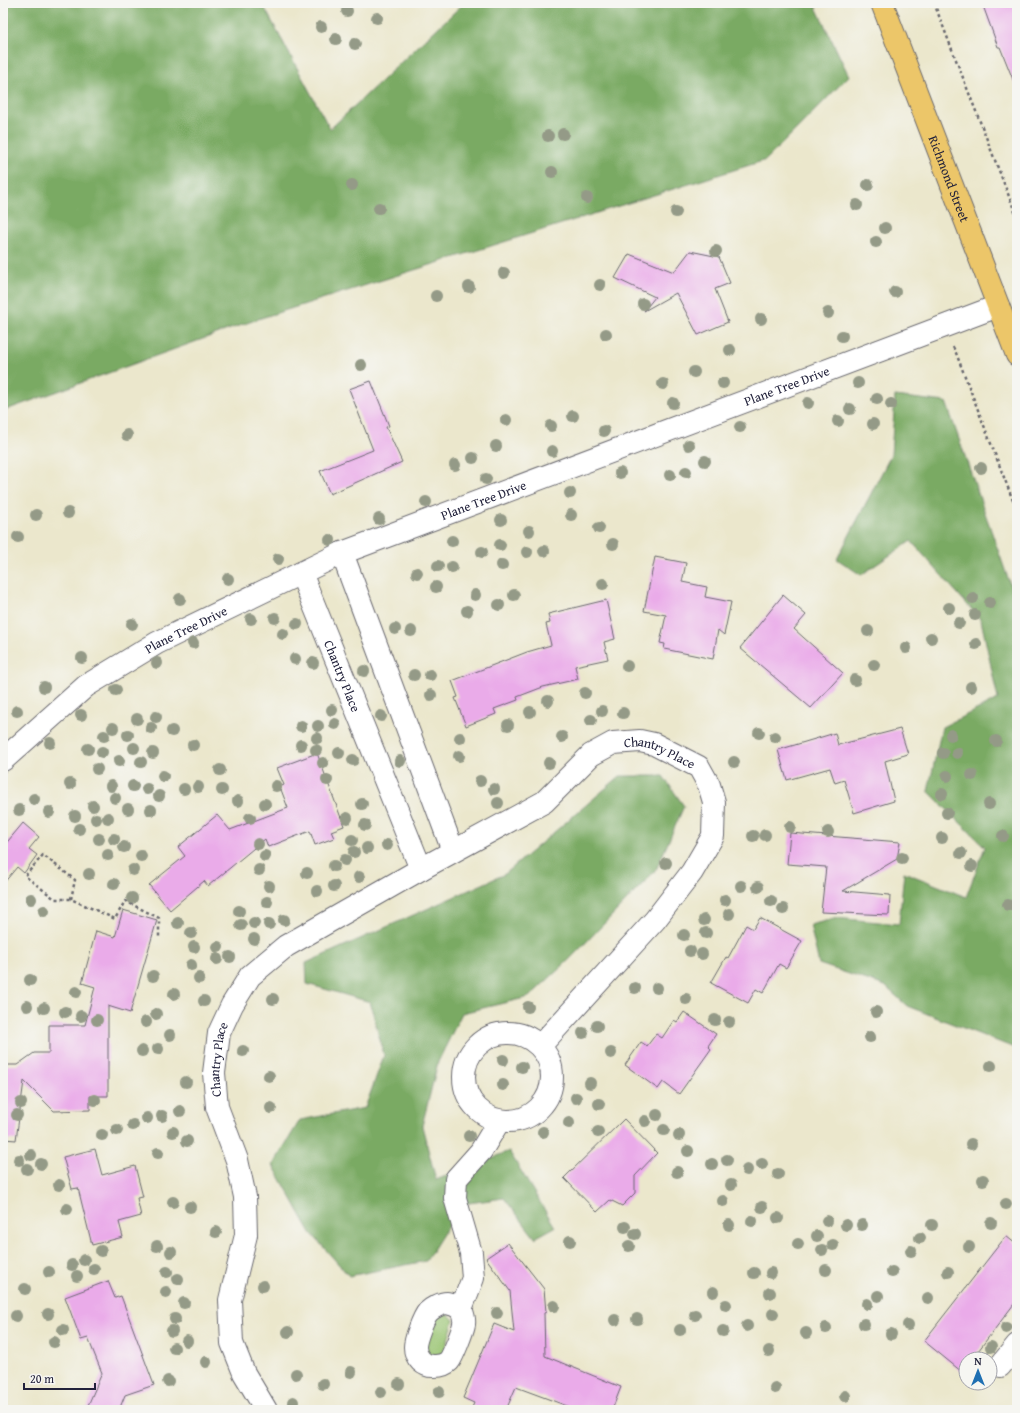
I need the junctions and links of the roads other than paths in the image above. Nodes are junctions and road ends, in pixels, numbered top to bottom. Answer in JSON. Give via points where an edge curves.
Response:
{"nodes":[{"id":1,"x":882,"y":3,"type":"edge"},
{"id":2,"x":998,"y":306,"type":"junction"},
{"id":3,"x":1015,"y":345,"type":"edge"},
{"id":4,"x":342,"y":553,"type":"junction"},
{"id":5,"x":301,"y":573,"type":"junction"},
{"id":6,"x":3,"y":760,"type":"edge"},
{"id":7,"x":453,"y":851,"type":"junction"},
{"id":8,"x":421,"y":868,"type":"junction"},
{"id":9,"x":540,"y":1046,"type":"junction"},
{"id":10,"x":499,"y":1121,"type":"junction"},
{"id":11,"x":461,"y":1309,"type":"dead end"},
{"id":12,"x":1017,"y":1345,"type":"edge"},
{"id":13,"x":1000,"y":1366,"type":"dead end"},
{"id":14,"x":266,"y":1410,"type":"edge"}],
"edges":[{"from":1,"to":2,"type":"main road","name":"Richmond Street"},
{"from":2,"to":3,"type":"main road","name":"Richmond Street"},
{"from":2,"to":4,"type":"street","name":"Plane Tree Drive"},
{"from":4,"to":5,"type":"street","name":"Plane Tree Drive"},
{"from":4,"to":7,"type":"street"},
{"from":5,"to":6,"type":"street","name":"Plane Tree Drive","via":[[157,643],[86,686]]},
{"from":5,"to":8,"type":"street","name":"Chantry Place"},
{"from":7,"to":8,"type":"street","name":"Chantry Place"},
{"from":7,"to":9,"type":"street","name":"Chantry Place","via":[[544,802],[591,755],[613,743],[640,741],[654,744],[699,767],[709,785],[714,802],[713,836],[692,872],[655,920]]},
{"from":8,"to":14,"type":"street","name":"Chantry Place","via":[[274,955],[250,976],[219,1033],[214,1073],[217,1107],[237,1160],[245,1197],[246,1235],[230,1300],[232,1343],[244,1373]]},
{"from":9,"to":10,"type":"street","via":[[548,1058],[552,1072],[552,1085],[547,1099],[538,1110],[526,1118],[513,1122]]},
{"from":9,"to":10,"type":"street","via":[[528,1038],[513,1033],[498,1034],[484,1040],[472,1050],[465,1063],[463,1078],[466,1092],[473,1106],[484,1116]]},
{"from":10,"to":11,"type":"street","via":[[481,1151],[456,1179],[455,1198],[470,1253],[473,1278]]},
{"from":12,"to":13,"type":"street"}]}
